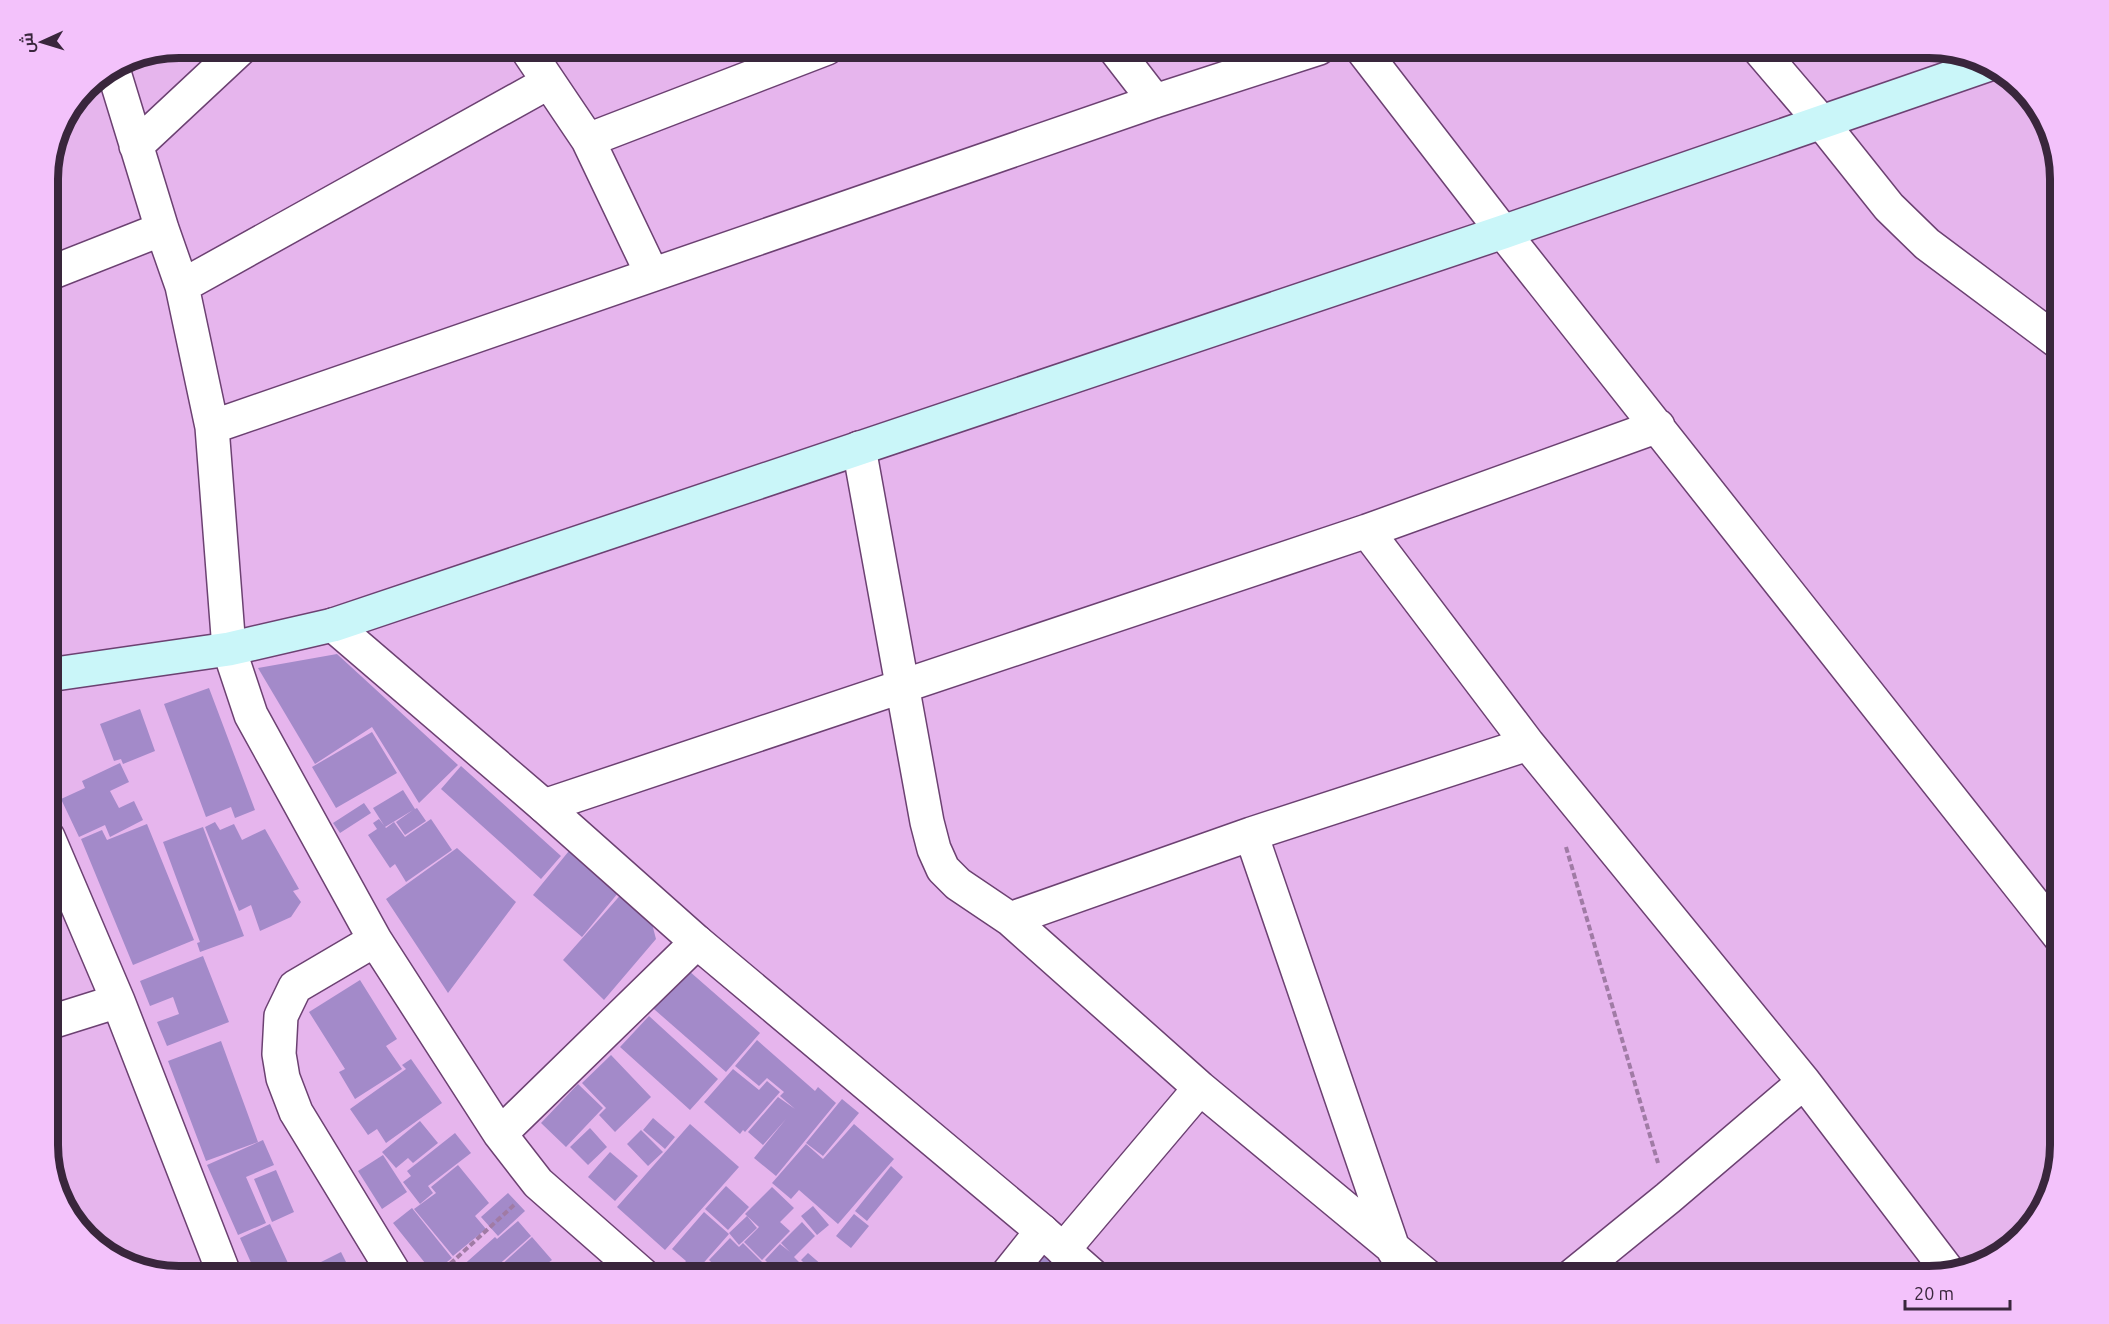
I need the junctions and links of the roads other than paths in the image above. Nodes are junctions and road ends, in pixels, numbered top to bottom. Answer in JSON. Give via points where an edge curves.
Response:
{"nodes":[{"id":1,"x":1122,"y":58,"type":"edge"},
{"id":2,"x":1287,"y":58,"type":"edge"},
{"id":3,"x":1369,"y":58,"type":"edge"},
{"id":4,"x":1767,"y":58,"type":"edge"},
{"id":5,"x":229,"y":59,"type":"edge"},
{"id":6,"x":533,"y":59,"type":"edge"},
{"id":7,"x":799,"y":59,"type":"edge"},
{"id":8,"x":1977,"y":69,"type":"edge"},
{"id":9,"x":115,"y":77,"type":"edge"},
{"id":10,"x":549,"y":82,"type":"junction"},
{"id":11,"x":1155,"y":101,"type":"junction"},
{"id":12,"x":1822,"y":123,"type":"junction"},
{"id":13,"x":588,"y":140,"type":"junction"},
{"id":14,"x":136,"y":146,"type":"junction"},
{"id":15,"x":162,"y":229,"type":"junction"},
{"id":16,"x":1503,"y":232,"type":"junction"},
{"id":17,"x":59,"y":270,"type":"edge"},
{"id":18,"x":652,"y":274,"type":"junction"},
{"id":19,"x":182,"y":286,"type":"junction"},
{"id":20,"x":2050,"y":336,"type":"edge"},
{"id":21,"x":1658,"y":426,"type":"junction"},
{"id":22,"x":212,"y":428,"type":"junction"},
{"id":23,"x":859,"y":448,"type":"junction"},
{"id":24,"x":1366,"y":531,"type":"junction"},
{"id":25,"x":333,"y":625,"type":"junction"},
{"id":26,"x":229,"y":649,"type":"junction"},
{"id":27,"x":59,"y":673,"type":"edge"},
{"id":28,"x":902,"y":686,"type":"junction"},
{"id":29,"x":1528,"y":744,"type":"junction"},
{"id":30,"x":544,"y":806,"type":"junction"},
{"id":31,"x":1251,"y":834,"type":"junction"},
{"id":32,"x":59,"y":863,"type":"edge"},
{"id":33,"x":1010,"y":919,"type":"junction"},
{"id":34,"x":2050,"y":924,"type":"edge"},
{"id":35,"x":375,"y":940,"type":"junction"},
{"id":36,"x":697,"y":942,"type":"junction"},
{"id":37,"x":118,"y":1001,"type":"junction"},
{"id":38,"x":59,"y":1020,"type":"edge"},
{"id":39,"x":1804,"y":1082,"type":"junction"},
{"id":40,"x":1200,"y":1088,"type":"junction"},
{"id":41,"x":500,"y":1134,"type":"junction"},
{"id":42,"x":1053,"y":1241,"type":"junction"},
{"id":43,"x":1394,"y":1251,"type":"junction"},
{"id":44,"x":1943,"y":1264,"type":"edge"},
{"id":45,"x":221,"y":1266,"type":"edge"},
{"id":46,"x":390,"y":1266,"type":"edge"},
{"id":47,"x":633,"y":1266,"type":"edge"},
{"id":48,"x":1019,"y":1266,"type":"edge"},
{"id":49,"x":1082,"y":1266,"type":"edge"},
{"id":50,"x":1414,"y":1266,"type":"edge"},
{"id":51,"x":1584,"y":1266,"type":"edge"}],
"edges":[{"from":1,"to":11,"type":"street"},
{"from":2,"to":11,"type":"street"},
{"from":3,"to":16,"type":"street"},
{"from":4,"to":12,"type":"street"},
{"from":5,"to":14,"type":"street"},
{"from":6,"to":10,"type":"street"},
{"from":7,"to":13,"type":"street"},
{"from":8,"to":12,"type":"main road"},
{"from":9,"to":14,"type":"street"},
{"from":10,"to":13,"type":"street"},
{"from":10,"to":19,"type":"street"},
{"from":11,"to":18,"type":"street"},
{"from":12,"to":16,"type":"main road"},
{"from":12,"to":20,"type":"street","via":[[1889,207],[1927,244]]},
{"from":13,"to":18,"type":"street"},
{"from":14,"to":15,"type":"street"},
{"from":15,"to":17,"type":"street"},
{"from":15,"to":19,"type":"street"},
{"from":16,"to":21,"type":"street"},
{"from":16,"to":23,"type":"main road"},
{"from":18,"to":22,"type":"street"},
{"from":19,"to":22,"type":"street"},
{"from":21,"to":24,"type":"street"},
{"from":21,"to":34,"type":"street"},
{"from":22,"to":26,"type":"street"},
{"from":23,"to":25,"type":"main road"},
{"from":23,"to":28,"type":"street"},
{"from":24,"to":28,"type":"street"},
{"from":24,"to":29,"type":"street"},
{"from":25,"to":26,"type":"main road"},
{"from":25,"to":30,"type":"street"},
{"from":26,"to":27,"type":"main road"},
{"from":26,"to":35,"type":"street","via":[[251,715]]},
{"from":28,"to":30,"type":"street"},
{"from":28,"to":33,"type":"street","via":[[927,822],[943,869],[958,884]]},
{"from":29,"to":31,"type":"street"},
{"from":29,"to":39,"type":"street"},
{"from":30,"to":36,"type":"street"},
{"from":31,"to":33,"type":"street"},
{"from":31,"to":43,"type":"street"},
{"from":32,"to":37,"type":"street"},
{"from":33,"to":40,"type":"street"},
{"from":35,"to":41,"type":"street"},
{"from":35,"to":46,"type":"street","via":[[296,987],[281,1016],[279,1054],[296,1112]]},
{"from":36,"to":41,"type":"street"},
{"from":36,"to":42,"type":"street"},
{"from":37,"to":38,"type":"street"},
{"from":37,"to":45,"type":"street"},
{"from":39,"to":44,"type":"street"},
{"from":39,"to":51,"type":"street"},
{"from":40,"to":42,"type":"street"},
{"from":40,"to":43,"type":"street"},
{"from":41,"to":47,"type":"street","via":[[538,1182]]},
{"from":42,"to":48,"type":"street"},
{"from":42,"to":49,"type":"street"},
{"from":43,"to":50,"type":"street"}]}
